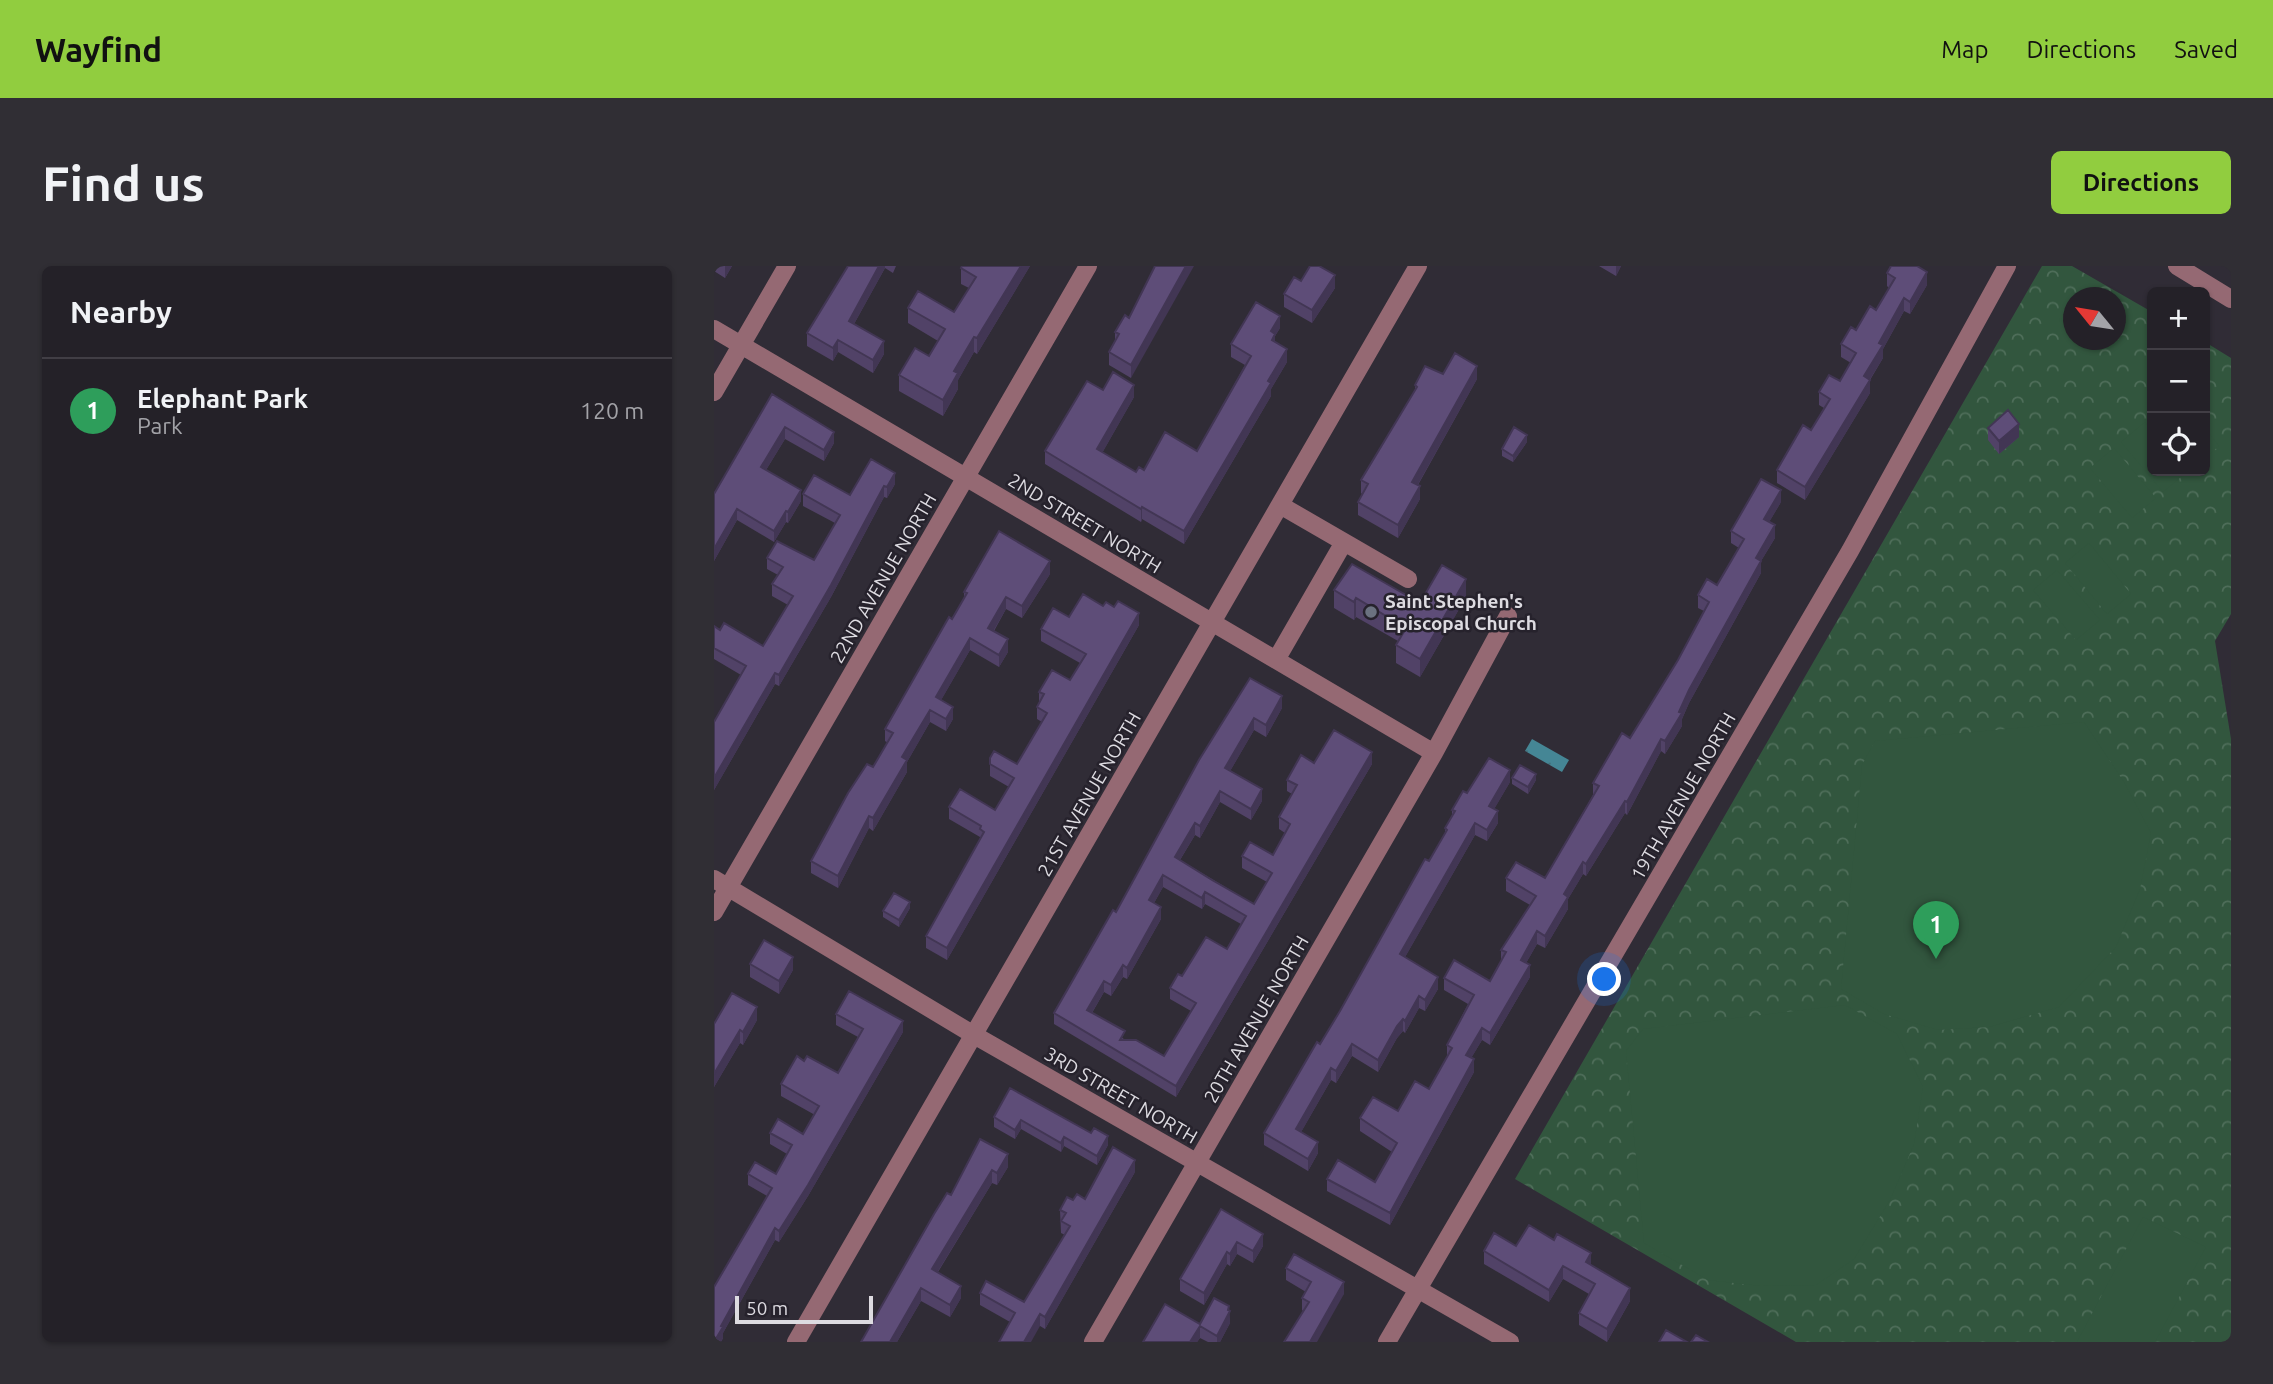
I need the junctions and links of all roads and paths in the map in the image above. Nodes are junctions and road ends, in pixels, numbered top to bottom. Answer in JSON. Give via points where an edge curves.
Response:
{"nodes":[{"id":1,"x":787,"y":266,"type":"edge"},
{"id":2,"x":1088,"y":266,"type":"edge"},
{"id":3,"x":1418,"y":266,"type":"edge"},
{"id":4,"x":2007,"y":266,"type":"edge"},
{"id":5,"x":2177,"y":266,"type":"edge"},
{"id":6,"x":2231,"y":299,"type":"edge"},
{"id":7,"x":714,"y":329,"type":"edge"},
{"id":8,"x":742,"y":344,"type":"junction"},
{"id":9,"x":714,"y":392,"type":"edge"},
{"id":10,"x":966,"y":478,"type":"junction"},
{"id":11,"x":1280,"y":505,"type":"junction"},
{"id":12,"x":1344,"y":542,"type":"junction"},
{"id":13,"x":1408,"y":579,"type":"dead end"},
{"id":14,"x":1508,"y":616,"type":"dead end"},
{"id":15,"x":1213,"y":623,"type":"junction"},
{"id":16,"x":1276,"y":660,"type":"junction"},
{"id":17,"x":1434,"y":753,"type":"junction"},
{"id":18,"x":721,"y":883,"type":"edge"},
{"id":19,"x":714,"y":912,"type":"edge"},
{"id":20,"x":974,"y":1035,"type":"junction"},
{"id":21,"x":1196,"y":1163,"type":"junction"},
{"id":22,"x":1418,"y":1289,"type":"junction"},
{"id":23,"x":796,"y":1342,"type":"edge"},
{"id":24,"x":1093,"y":1342,"type":"edge"},
{"id":25,"x":1387,"y":1342,"type":"edge"},
{"id":26,"x":1510,"y":1342,"type":"edge"}],
"edges":[{"from":1,"to":8,"type":"street"},
{"from":2,"to":10,"type":"street","name":"22ND AVENUE NORTH"},
{"from":3,"to":11,"type":"street","name":"21ST AVENUE NORTH"},
{"from":4,"to":22,"type":"street","name":"19TH AVENUE NORTH","via":[[1842,565]]},
{"from":5,"to":6,"type":"street"},
{"from":7,"to":8,"type":"street","name":"2ND STREET NORTH"},
{"from":8,"to":9,"type":"street"},
{"from":8,"to":10,"type":"street","name":"2ND STREET NORTH"},
{"from":10,"to":15,"type":"street","name":"2ND STREET NORTH"},
{"from":10,"to":18,"type":"street","name":"22ND AVENUE NORTH"},
{"from":11,"to":12,"type":"street"},
{"from":11,"to":15,"type":"street","name":"21ST AVENUE NORTH"},
{"from":12,"to":13,"type":"street"},
{"from":12,"to":16,"type":"street"},
{"from":14,"to":17,"type":"street","name":"20TH AVENUE NORTH"},
{"from":15,"to":16,"type":"street","name":"2ND STREET NORTH"},
{"from":15,"to":20,"type":"street","name":"21ST AVENUE NORTH"},
{"from":16,"to":17,"type":"street","name":"2ND STREET NORTH"},
{"from":17,"to":21,"type":"street","name":"20TH AVENUE NORTH"},
{"from":18,"to":19,"type":"street","name":"22ND AVENUE NORTH"},
{"from":18,"to":20,"type":"street","name":"3RD STREET NORTH"},
{"from":20,"to":21,"type":"street","name":"3RD STREET NORTH"},
{"from":20,"to":23,"type":"street","name":"21ST AVENUE NORTH"},
{"from":21,"to":22,"type":"street","name":"3RD STREET NORTH"},
{"from":21,"to":24,"type":"street","name":"20TH AVENUE NORTH"},
{"from":22,"to":25,"type":"street","name":"19TH AVENUE NORTH"},
{"from":22,"to":26,"type":"street","name":"3RD STREET NORTH"}]}
